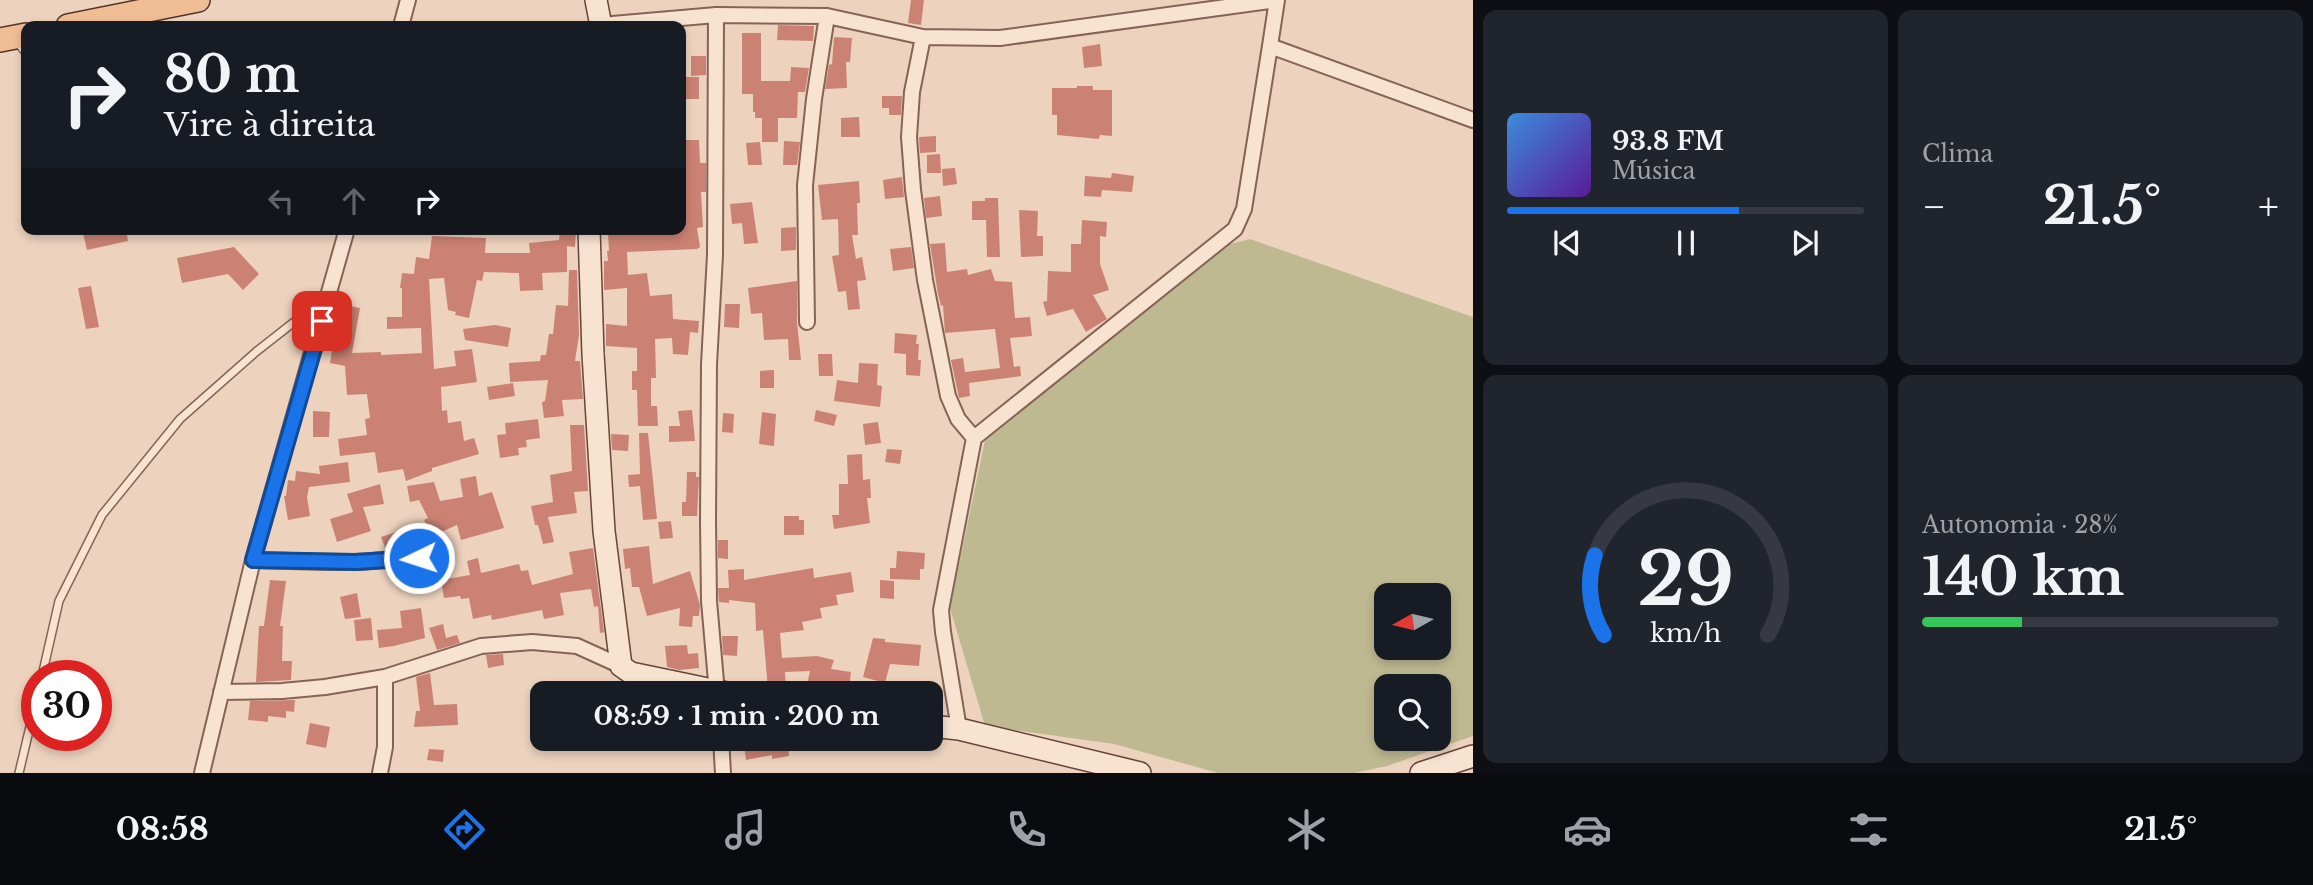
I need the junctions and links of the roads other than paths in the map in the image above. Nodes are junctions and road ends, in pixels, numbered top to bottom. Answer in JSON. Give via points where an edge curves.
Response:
{"nodes":[{"id":1,"x":198,"y":0,"type":"edge"},
{"id":2,"x":408,"y":0,"type":"edge"},
{"id":3,"x":596,"y":0,"type":"edge"},
{"id":4,"x":1277,"y":0,"type":"edge"},
{"id":5,"x":141,"y":6,"type":"edge"},
{"id":6,"x":716,"y":15,"type":"junction"},
{"id":7,"x":827,"y":16,"type":"junction"},
{"id":8,"x":86,"y":21,"type":"edge"},
{"id":9,"x":402,"y":21,"type":"edge"},
{"id":10,"x":600,"y":21,"type":"edge"},
{"id":11,"x":647,"y":21,"type":"edge"},
{"id":12,"x":923,"y":37,"type":"junction"},
{"id":13,"x":1270,"y":46,"type":"junction"},
{"id":14,"x":1473,"y":120,"type":"edge"},
{"id":15,"x":345,"y":235,"type":"edge"},
{"id":16,"x":589,"y":235,"type":"edge"},
{"id":17,"x":329,"y":295,"type":"junction"},
{"id":18,"x":807,"y":322,"type":"dead end"},
{"id":19,"x":974,"y":438,"type":"junction"},
{"id":20,"x":253,"y":560,"type":"junction"},
{"id":21,"x":445,"y":566,"type":"dead end"},
{"id":22,"x":46,"y":660,"type":"edge"},
{"id":23,"x":621,"y":666,"type":"junction"},
{"id":24,"x":386,"y":677,"type":"junction"},
{"id":25,"x":668,"y":681,"type":"edge"},
{"id":26,"x":719,"y":681,"type":"edge"},
{"id":27,"x":221,"y":692,"type":"junction"},
{"id":28,"x":943,"y":727,"type":"edge"},
{"id":29,"x":959,"y":729,"type":"junction"},
{"id":30,"x":24,"y":751,"type":"edge"},
{"id":31,"x":722,"y":751,"type":"edge"},
{"id":32,"x":1473,"y":756,"type":"edge"},
{"id":33,"x":19,"y":773,"type":"edge"},
{"id":34,"x":202,"y":773,"type":"edge"},
{"id":35,"x":380,"y":773,"type":"edge"},
{"id":36,"x":723,"y":773,"type":"edge"},
{"id":37,"x":1140,"y":773,"type":"edge"},
{"id":38,"x":1422,"y":773,"type":"edge"}],
"edges":[{"from":1,"to":5,"type":"main road"},
{"from":2,"to":9,"type":"street"},
{"from":3,"to":10,"type":"street"},
{"from":4,"to":12,"type":"street","via":[[1000,38]]},
{"from":4,"to":13,"type":"street"},
{"from":5,"to":8,"type":"main road"},
{"from":6,"to":7,"type":"street"},
{"from":6,"to":11,"type":"street"},
{"from":6,"to":26,"type":"street","via":[[708,521],[709,601]]},
{"from":7,"to":12,"type":"street"},
{"from":7,"to":18,"type":"street","via":[[805,185]]},
{"from":12,"to":19,"type":"street","via":[[909,137],[913,190],[948,396],[957,419]]},
{"from":13,"to":14,"type":"street"},
{"from":13,"to":19,"type":"street","via":[[1244,209],[1235,229]]},
{"from":15,"to":17,"type":"street"},
{"from":16,"to":23,"type":"street","via":[[604,531]]},
{"from":17,"to":20,"type":"street"},
{"from":17,"to":22,"type":"lane","via":[[180,419],[102,515],[59,601]]},
{"from":19,"to":29,"type":"street","via":[[941,610]]},
{"from":20,"to":21,"type":"street","via":[[419,558]]},
{"from":20,"to":27,"type":"street"},
{"from":23,"to":24,"type":"street","via":[[577,646],[532,642],[481,646]]},
{"from":23,"to":25,"type":"street","via":[[631,673]]},
{"from":24,"to":27,"type":"street","via":[[304,690]]},
{"from":24,"to":35,"type":"street"},
{"from":27,"to":34,"type":"street"},
{"from":28,"to":29,"type":"street"},
{"from":29,"to":37,"type":"street"},
{"from":30,"to":33,"type":"lane"},
{"from":31,"to":36,"type":"street"},
{"from":32,"to":38,"type":"street"}]}
